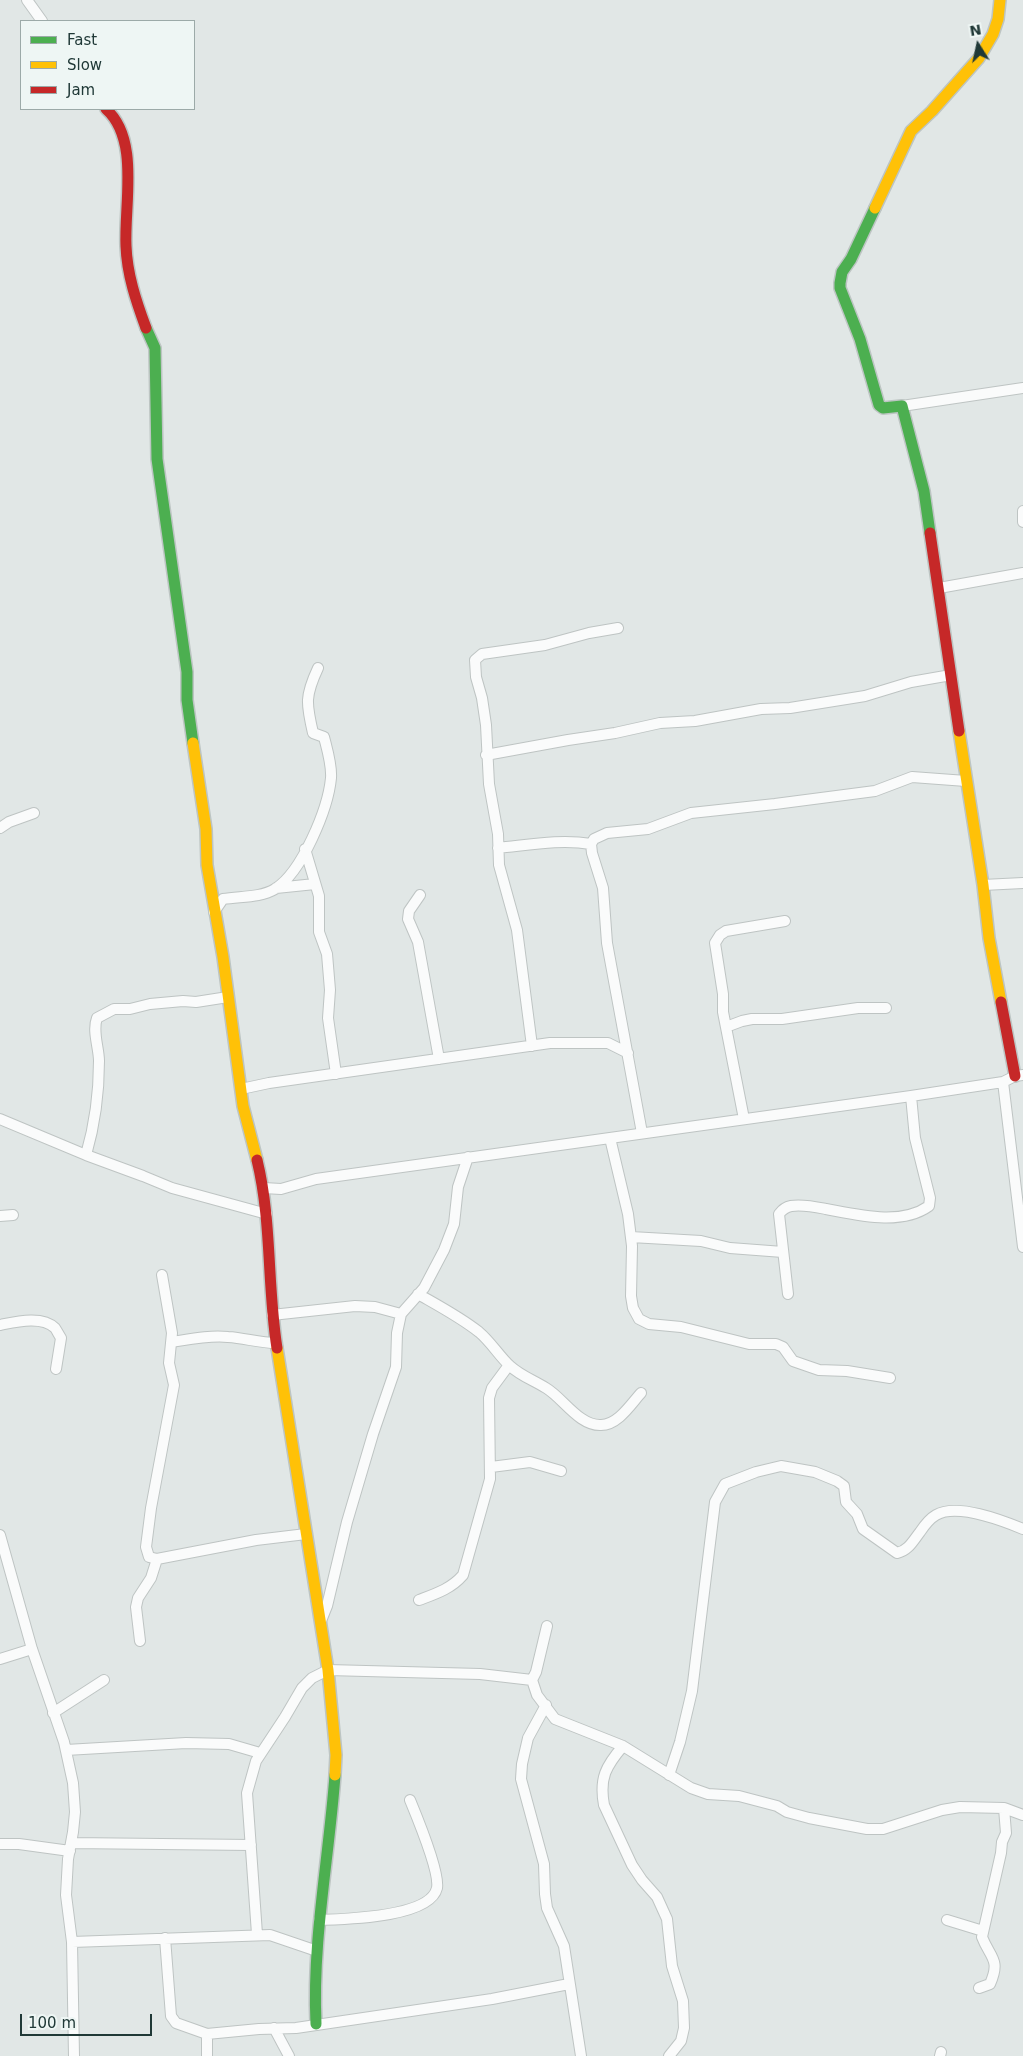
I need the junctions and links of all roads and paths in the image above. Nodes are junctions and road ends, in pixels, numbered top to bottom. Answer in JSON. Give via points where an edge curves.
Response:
{"nodes":[{"id":1,"x":27,"y":0,"type":"edge"},
{"id":2,"x":1000,"y":0,"type":"edge"},
{"id":3,"x":41,"y":20,"type":"edge"},
{"id":4,"x":107,"y":110,"type":"edge"},
{"id":5,"x":1023,"y":388,"type":"edge"},
{"id":6,"x":1023,"y":393,"type":"edge"},
{"id":7,"x":902,"y":406,"type":"junction"},
{"id":8,"x":1023,"y":511,"type":"edge"},
{"id":9,"x":1023,"y":522,"type":"edge"},
{"id":10,"x":1023,"y":572,"type":"edge"},
{"id":11,"x":940,"y":588,"type":"junction"},
{"id":12,"x":618,"y":628,"type":"dead end"},
{"id":13,"x":318,"y":668,"type":"dead end"},
{"id":14,"x":951,"y":675,"type":"junction"},
{"id":15,"x":486,"y":754,"type":"junction"},
{"id":16,"x":966,"y":781,"type":"junction"},
{"id":17,"x":34,"y":813,"type":"dead end"},
{"id":18,"x":0,"y":828,"type":"edge"},
{"id":19,"x":591,"y":844,"type":"junction"},
{"id":20,"x":498,"y":848,"type":"junction"},
{"id":21,"x":306,"y":850,"type":"junction"},
{"id":22,"x":1023,"y":883,"type":"edge"},
{"id":23,"x":315,"y":884,"type":"junction"},
{"id":24,"x":983,"y":885,"type":"junction"},
{"id":25,"x":275,"y":889,"type":"junction"},
{"id":26,"x":420,"y":895,"type":"dead end"},
{"id":27,"x":214,"y":912,"type":"junction"},
{"id":28,"x":785,"y":921,"type":"dead end"},
{"id":29,"x":228,"y":997,"type":"junction"},
{"id":30,"x":886,"y":1008,"type":"dead end"},
{"id":31,"x":726,"y":1027,"type":"junction"},
{"id":32,"x":624,"y":1030,"type":"junction"},
{"id":33,"x":608,"y":1043,"type":"junction"},
{"id":34,"x":532,"y":1046,"type":"junction"},
{"id":35,"x":628,"y":1054,"type":"junction"},
{"id":36,"x":439,"y":1059,"type":"junction"},
{"id":37,"x":336,"y":1074,"type":"junction"},
{"id":38,"x":1019,"y":1075,"type":"edge"},
{"id":39,"x":1003,"y":1082,"type":"junction"},
{"id":40,"x":241,"y":1089,"type":"junction"},
{"id":41,"x":911,"y":1096,"type":"junction"},
{"id":42,"x":0,"y":1119,"type":"edge"},
{"id":43,"x":744,"y":1119,"type":"junction"},
{"id":44,"x":642,"y":1133,"type":"junction"},
{"id":45,"x":610,"y":1138,"type":"junction"},
{"id":46,"x":86,"y":1155,"type":"junction"},
{"id":47,"x":468,"y":1157,"type":"junction"},
{"id":48,"x":264,"y":1188,"type":"junction"},
{"id":49,"x":281,"y":1189,"type":"junction"},
{"id":50,"x":266,"y":1209,"type":"junction"},
{"id":51,"x":13,"y":1215,"type":"dead end"},
{"id":52,"x":0,"y":1216,"type":"edge"},
{"id":53,"x":631,"y":1236,"type":"junction"},
{"id":54,"x":1023,"y":1247,"type":"edge"},
{"id":55,"x":783,"y":1252,"type":"junction"},
{"id":56,"x":162,"y":1275,"type":"dead end"},
{"id":57,"x":418,"y":1294,"type":"junction"},
{"id":58,"x":788,"y":1294,"type":"dead end"},
{"id":59,"x":272,"y":1314,"type":"junction"},
{"id":60,"x":401,"y":1314,"type":"junction"},
{"id":61,"x":0,"y":1325,"type":"edge"},
{"id":62,"x":172,"y":1342,"type":"junction"},
{"id":63,"x":276,"y":1343,"type":"junction"},
{"id":64,"x":509,"y":1365,"type":"junction"},
{"id":65,"x":56,"y":1369,"type":"dead end"},
{"id":66,"x":890,"y":1378,"type":"dead end"},
{"id":67,"x":641,"y":1393,"type":"dead end"},
{"id":68,"x":491,"y":1467,"type":"junction"},
{"id":69,"x":561,"y":1471,"type":"dead end"},
{"id":70,"x":1023,"y":1529,"type":"edge"},
{"id":71,"x":306,"y":1534,"type":"junction"},
{"id":72,"x":1,"y":1540,"type":"edge"},
{"id":73,"x":157,"y":1559,"type":"junction"},
{"id":74,"x":418,"y":1600,"type":"dead end"},
{"id":75,"x":320,"y":1622,"type":"junction"},
{"id":76,"x":546,"y":1626,"type":"dead end"},
{"id":77,"x":140,"y":1641,"type":"dead end"},
{"id":78,"x":32,"y":1649,"type":"junction"},
{"id":79,"x":0,"y":1659,"type":"edge"},
{"id":80,"x":328,"y":1670,"type":"junction"},
{"id":81,"x":104,"y":1680,"type":"dead end"},
{"id":82,"x":532,"y":1680,"type":"junction"},
{"id":83,"x":546,"y":1705,"type":"junction"},
{"id":84,"x":53,"y":1713,"type":"junction"},
{"id":85,"x":623,"y":1746,"type":"junction"},
{"id":86,"x":66,"y":1750,"type":"junction"},
{"id":87,"x":260,"y":1754,"type":"junction"},
{"id":88,"x":669,"y":1775,"type":"junction"},
{"id":89,"x":410,"y":1800,"type":"dead end"},
{"id":90,"x":1004,"y":1808,"type":"junction"},
{"id":91,"x":1023,"y":1815,"type":"edge"},
{"id":92,"x":0,"y":1844,"type":"edge"},
{"id":93,"x":251,"y":1845,"type":"junction"},
{"id":94,"x":70,"y":1847,"type":"junction"},
{"id":95,"x":319,"y":1920,"type":"junction"},
{"id":96,"x":948,"y":1920,"type":"dead end"},
{"id":97,"x":983,"y":1931,"type":"junction"},
{"id":98,"x":257,"y":1934,"type":"junction"},
{"id":99,"x":165,"y":1938,"type":"junction"},
{"id":100,"x":72,"y":1942,"type":"junction"},
{"id":101,"x":317,"y":1951,"type":"junction"},
{"id":102,"x":569,"y":1984,"type":"junction"},
{"id":103,"x":978,"y":1988,"type":"dead end"},
{"id":104,"x":316,"y":2024,"type":"junction"},
{"id":105,"x":274,"y":2028,"type":"junction"},
{"id":106,"x":207,"y":2034,"type":"junction"},
{"id":107,"x":74,"y":2056,"type":"edge"},
{"id":108,"x":207,"y":2056,"type":"edge"},
{"id":109,"x":289,"y":2056,"type":"edge"},
{"id":110,"x":581,"y":2056,"type":"edge"},
{"id":111,"x":669,"y":2056,"type":"edge"}],
"edges":[{"from":1,"to":3,"type":"street"},
{"from":2,"to":7,"type":"street","via":[[993,34],[979,58],[911,131],[839,280],[879,405],[883,408]]},
{"from":4,"to":27,"type":"street","via":[[121,129],[128,164],[126,245],[129,275],[155,348],[156,459],[186,672],[186,700],[206,829]]},
{"from":5,"to":7,"type":"street"},
{"from":6,"to":7,"type":"street"},
{"from":7,"to":11,"type":"street","via":[[924,490]]},
{"from":8,"to":9,"type":"street"},
{"from":10,"to":11,"type":"street"},
{"from":11,"to":14,"type":"street"},
{"from":12,"to":15,"type":"street","via":[[477,657],[474,666],[486,725]]},
{"from":13,"to":21,"type":"street","via":[[307,701],[313,733],[324,737],[331,778],[321,815]]},
{"from":14,"to":15,"type":"street","via":[[911,682],[865,696],[695,721],[660,723]]},
{"from":14,"to":16,"type":"street"},
{"from":15,"to":20,"type":"street"},
{"from":16,"to":19,"type":"street","via":[[912,777],[875,791],[691,813],[648,828],[607,833]]},
{"from":16,"to":24,"type":"street"},
{"from":17,"to":18,"type":"street"},
{"from":19,"to":20,"type":"street","via":[[553,842]]},
{"from":19,"to":32,"type":"street","via":[[603,888],[607,942]]},
{"from":20,"to":34,"type":"street","via":[[499,865],[517,930]]},
{"from":21,"to":23,"type":"street"},
{"from":21,"to":25,"type":"street","via":[[297,866]]},
{"from":22,"to":24,"type":"street"},
{"from":23,"to":25,"type":"street"},
{"from":23,"to":37,"type":"street","via":[[320,908],[319,932],[327,954],[328,1018]]},
{"from":24,"to":38,"type":"street","via":[[989,938]]},
{"from":25,"to":27,"type":"street","via":[[223,899]]},
{"from":26,"to":36,"type":"street","via":[[409,911],[408,919],[418,942]]},
{"from":27,"to":29,"type":"street"},
{"from":28,"to":31,"type":"street","via":[[726,932],[716,939]]},
{"from":29,"to":40,"type":"street"},
{"from":29,"to":46,"type":"street","via":[[150,1004],[114,1010],[97,1018],[97,1106]]},
{"from":30,"to":31,"type":"street","via":[[747,1020]]},
{"from":31,"to":43,"type":"street"},
{"from":32,"to":33,"type":"street"},
{"from":32,"to":35,"type":"street"},
{"from":33,"to":34,"type":"street"},
{"from":33,"to":35,"type":"street"},
{"from":34,"to":36,"type":"street"},
{"from":35,"to":44,"type":"street"},
{"from":36,"to":37,"type":"street"},
{"from":37,"to":40,"type":"street"},
{"from":38,"to":39,"type":"street"},
{"from":39,"to":41,"type":"street"},
{"from":39,"to":54,"type":"street"},
{"from":40,"to":48,"type":"street"},
{"from":41,"to":43,"type":"street"},
{"from":41,"to":55,"type":"street","via":[[915,1138],[930,1198],[929,1206],[905,1215],[880,1217],[792,1206],[779,1214]]},
{"from":42,"to":46,"type":"street"},
{"from":43,"to":44,"type":"street"},
{"from":44,"to":45,"type":"street"},
{"from":45,"to":47,"type":"street"},
{"from":45,"to":53,"type":"street"},
{"from":46,"to":50,"type":"street","via":[[172,1188]]},
{"from":47,"to":49,"type":"street","via":[[316,1179]]},
{"from":47,"to":57,"type":"street","via":[[458,1187],[454,1224],[433,1274]]},
{"from":48,"to":49,"type":"street"},
{"from":48,"to":50,"type":"street"},
{"from":49,"to":50,"type":"street"},
{"from":50,"to":59,"type":"street"},
{"from":51,"to":52,"type":"street"},
{"from":53,"to":55,"type":"street"},
{"from":53,"to":66,"type":"street","via":[[631,1296],[639,1319],[649,1324],[681,1327],[750,1344],[776,1344],[783,1347],[793,1361],[819,1370]]},
{"from":55,"to":58,"type":"street"},
{"from":56,"to":62,"type":"street"},
{"from":57,"to":60,"type":"street"},
{"from":57,"to":64,"type":"street","via":[[480,1333]]},
{"from":59,"to":60,"type":"street","via":[[355,1306]]},
{"from":59,"to":63,"type":"street"},
{"from":60,"to":75,"type":"street","via":[[396,1366],[373,1434]]},
{"from":61,"to":65,"type":"street","via":[[24,1321],[42,1322],[54,1327],[61,1338]]},
{"from":62,"to":63,"type":"street","via":[[227,1336],[257,1343]]},
{"from":62,"to":73,"type":"street","via":[[169,1363],[174,1390],[146,1547],[149,1556]]},
{"from":63,"to":71,"type":"street"},
{"from":64,"to":67,"type":"street","via":[[547,1388],[591,1424],[602,1426],[611,1423]]},
{"from":64,"to":68,"type":"street","via":[[492,1388],[490,1398]]},
{"from":68,"to":69,"type":"street","via":[[530,1462]]},
{"from":68,"to":74,"type":"street","via":[[462,1576],[445,1590]]},
{"from":70,"to":88,"type":"street","via":[[962,1511],[943,1512],[929,1520],[906,1551],[897,1553],[868,1534],[846,1502],[844,1486],[825,1475],[781,1466],[725,1484],[715,1502],[692,1691]]},
{"from":71,"to":73,"type":"street"},
{"from":71,"to":75,"type":"street"},
{"from":72,"to":78,"type":"street"},
{"from":73,"to":77,"type":"street","via":[[136,1607]]},
{"from":75,"to":80,"type":"street"},
{"from":76,"to":82,"type":"street"},
{"from":78,"to":79,"type":"street"},
{"from":78,"to":84,"type":"street"},
{"from":80,"to":82,"type":"street","via":[[480,1674]]},
{"from":80,"to":87,"type":"street","via":[[312,1678],[302,1688]]},
{"from":80,"to":95,"type":"street","via":[[336,1755],[331,1831]]},
{"from":81,"to":84,"type":"street"},
{"from":82,"to":83,"type":"street","via":[[537,1695]]},
{"from":83,"to":85,"type":"street","via":[[555,1719]]},
{"from":83,"to":102,"type":"street","via":[[528,1738],[521,1779],[544,1864],[547,1908],[561,1938]]},
{"from":84,"to":86,"type":"street"},
{"from":85,"to":88,"type":"street"},
{"from":85,"to":111,"type":"street","via":[[606,1768],[602,1795],[632,1865],[657,1897],[667,1919],[672,1966],[683,2000],[684,2028],[681,2041]]},
{"from":86,"to":87,"type":"street","via":[[186,1743],[229,1744]]},
{"from":86,"to":94,"type":"street","via":[[75,1812]]},
{"from":87,"to":93,"type":"street","via":[[250,1776],[247,1793]]},
{"from":88,"to":90,"type":"street","via":[[708,1794],[739,1796],[809,1818],[867,1829],[884,1828],[942,1810]]},
{"from":89,"to":95,"type":"street","via":[[436,1877],[434,1895],[410,1909],[372,1918]]},
{"from":90,"to":91,"type":"street"},
{"from":90,"to":97,"type":"street","via":[[1006,1832]]},
{"from":92,"to":94,"type":"street"},
{"from":93,"to":94,"type":"street"},
{"from":93,"to":98,"type":"street"},
{"from":94,"to":100,"type":"street","via":[[66,1895]]},
{"from":95,"to":101,"type":"street"},
{"from":96,"to":97,"type":"street"},
{"from":97,"to":103,"type":"street","via":[[982,1937],[992,1953],[995,1970],[990,1984]]},
{"from":98,"to":99,"type":"street"},
{"from":98,"to":101,"type":"street","via":[[270,1935]]},
{"from":99,"to":100,"type":"street"},
{"from":99,"to":106,"type":"street","via":[[171,2016],[176,2023]]},
{"from":100,"to":107,"type":"street"},
{"from":101,"to":104,"type":"street","via":[[314,1985]]},
{"from":102,"to":104,"type":"street","via":[[492,1999]]},
{"from":102,"to":110,"type":"street"},
{"from":104,"to":105,"type":"street"},
{"from":105,"to":106,"type":"street"},
{"from":105,"to":109,"type":"street"},
{"from":106,"to":108,"type":"street"}]}
